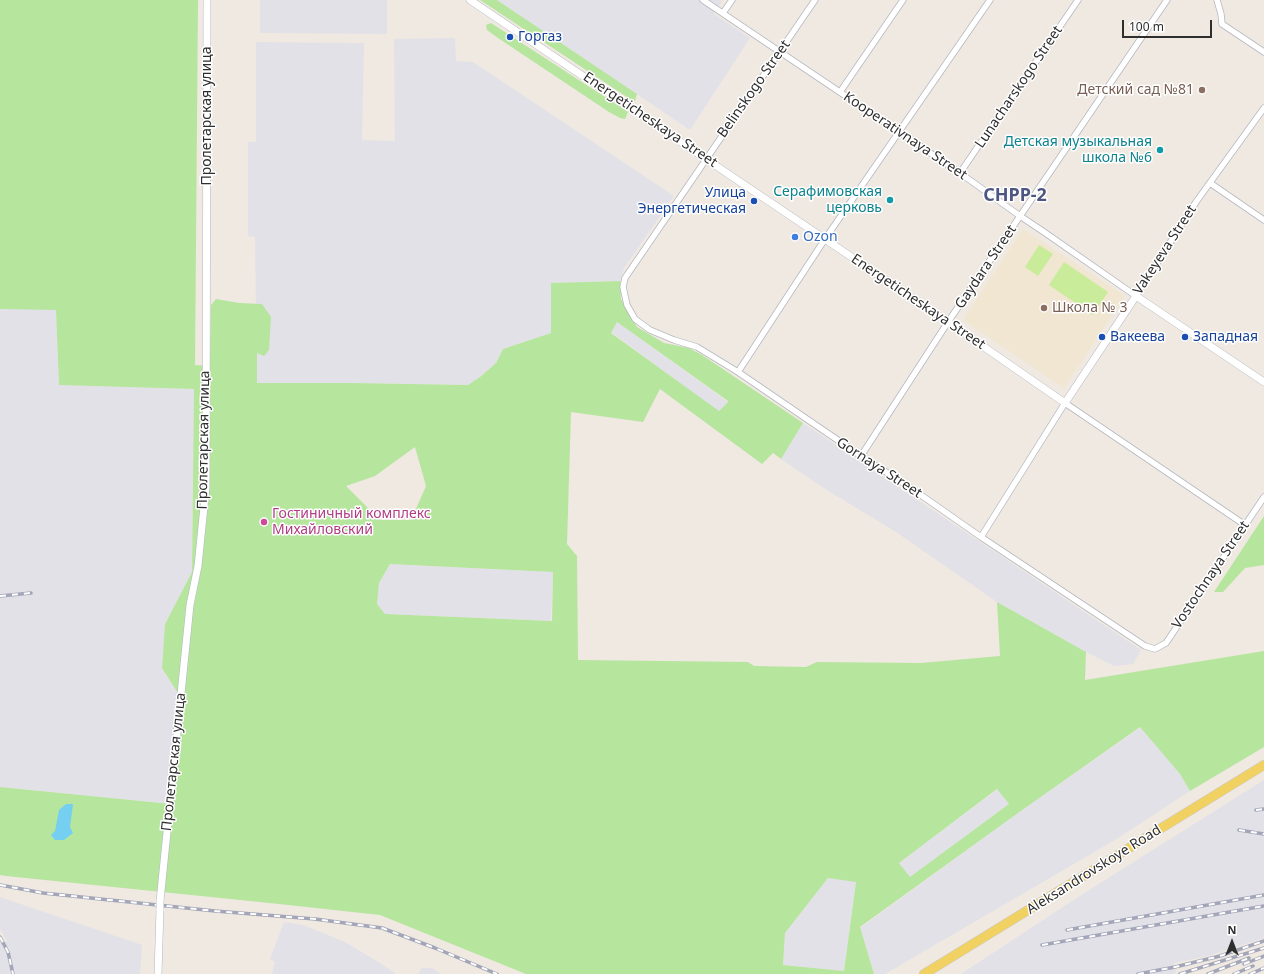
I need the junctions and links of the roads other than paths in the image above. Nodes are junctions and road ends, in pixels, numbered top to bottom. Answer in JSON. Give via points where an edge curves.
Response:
{"nodes":[{"id":1,"x":207,"y":0,"type":"edge"},
{"id":2,"x":470,"y":0,"type":"edge"},
{"id":3,"x":703,"y":0,"type":"edge"},
{"id":4,"x":732,"y":0,"type":"edge"},
{"id":5,"x":815,"y":0,"type":"edge"},
{"id":6,"x":904,"y":0,"type":"edge"},
{"id":7,"x":990,"y":0,"type":"edge"},
{"id":8,"x":1078,"y":0,"type":"edge"},
{"id":9,"x":1167,"y":0,"type":"edge"},
{"id":10,"x":1217,"y":0,"type":"edge"},
{"id":11,"x":723,"y":13,"type":"junction"},
{"id":12,"x":780,"y":52,"type":"junction"},
{"id":13,"x":1264,"y":52,"type":"edge"},
{"id":14,"x":840,"y":92,"type":"junction"},
{"id":15,"x":1264,"y":108,"type":"edge"},
{"id":16,"x":900,"y":132,"type":"junction"},
{"id":17,"x":706,"y":158,"type":"junction"},
{"id":18,"x":960,"y":173,"type":"junction"},
{"id":19,"x":1210,"y":183,"type":"junction"},
{"id":20,"x":1020,"y":216,"type":"junction"},
{"id":21,"x":1264,"y":220,"type":"edge"},
{"id":22,"x":825,"y":239,"type":"junction"},
{"id":23,"x":625,"y":278,"type":"joint"},
{"id":24,"x":1136,"y":296,"type":"junction"},
{"id":25,"x":948,"y":322,"type":"junction"},
{"id":26,"x":738,"y":372,"type":"junction"},
{"id":27,"x":1264,"y":382,"type":"edge"},
{"id":28,"x":1065,"y":403,"type":"junction"},
{"id":29,"x":861,"y":456,"type":"junction"},
{"id":30,"x":1264,"y":497,"type":"edge"},
{"id":31,"x":1245,"y":525,"type":"junction"},
{"id":32,"x":981,"y":537,"type":"junction"},
{"id":33,"x":1155,"y":649,"type":"joint"},
{"id":34,"x":1264,"y":765,"type":"edge"},
{"id":35,"x":158,"y":974,"type":"edge"},
{"id":36,"x":924,"y":974,"type":"edge"}],
"edges":[{"from":1,"to":35,"type":"street","name":"Пролетарская улица","bridge":true,"via":[[206,487],[198,566],[190,605],[160,901]]},
{"from":2,"to":17,"type":"street","name":"Energeticheskaya Street"},
{"from":3,"to":11,"type":"street","name":"Kooperativnaya Street"},
{"from":4,"to":11,"type":"street"},
{"from":5,"to":12,"type":"street","name":"Belinskogo Street"},
{"from":6,"to":14,"type":"street"},
{"from":7,"to":16,"type":"street"},
{"from":8,"to":18,"type":"street","name":"Lunacharskogo Street"},
{"from":9,"to":20,"type":"street","name":"Gaydara Street"},
{"from":10,"to":13,"type":"street","via":[[1222,24]]},
{"from":11,"to":12,"type":"street","name":"Kooperativnaya Street"},
{"from":12,"to":14,"type":"street","name":"Kooperativnaya Street"},
{"from":12,"to":17,"type":"street","name":"Belinskogo Street"},
{"from":14,"to":16,"type":"street","name":"Kooperativnaya Street"},
{"from":15,"to":19,"type":"street","name":"Vakeyeva Street"},
{"from":16,"to":18,"type":"street","name":"Kooperativnaya Street"},
{"from":16,"to":22,"type":"street"},
{"from":17,"to":22,"type":"street","name":"Energeticheskaya Street"},
{"from":17,"to":23,"type":"street","name":"Belinskogo Street"},
{"from":18,"to":20,"type":"street","name":"Kooperativnaya Street"},
{"from":19,"to":21,"type":"street"},
{"from":19,"to":24,"type":"street","name":"Vakeyeva Street"},
{"from":20,"to":24,"type":"street","name":"Kooperativnaya Street"},
{"from":20,"to":25,"type":"street","name":"Gaydara Street"},
{"from":22,"to":25,"type":"street","name":"Energeticheskaya Street"},
{"from":22,"to":26,"type":"street"},
{"from":23,"to":26,"type":"street","name":"Gornaya Street","via":[[623,286],[627,305],[635,319],[650,330],[697,347]]},
{"from":24,"to":27,"type":"street","name":"Kooperativnaya Street"},
{"from":24,"to":28,"type":"street","name":"Vakeyeva Street"},
{"from":25,"to":28,"type":"street","name":"Energeticheskaya Street"},
{"from":25,"to":29,"type":"street","name":"Gaydara Street"},
{"from":26,"to":29,"type":"street","name":"Gornaya Street"},
{"from":28,"to":31,"type":"street","name":"Energeticheskaya Street"},
{"from":28,"to":32,"type":"street","name":"Vakeyeva Street"},
{"from":29,"to":32,"type":"street","name":"Gornaya Street"},
{"from":30,"to":31,"type":"street","name":"Vostochnaya Street"},
{"from":31,"to":33,"type":"street","name":"Vostochnaya Street","via":[[1166,643]]},
{"from":32,"to":33,"type":"street","name":"Gornaya Street","via":[[1145,646]]},
{"from":34,"to":36,"type":"main road","name":"Aleksandrovskoye Road"}]}
